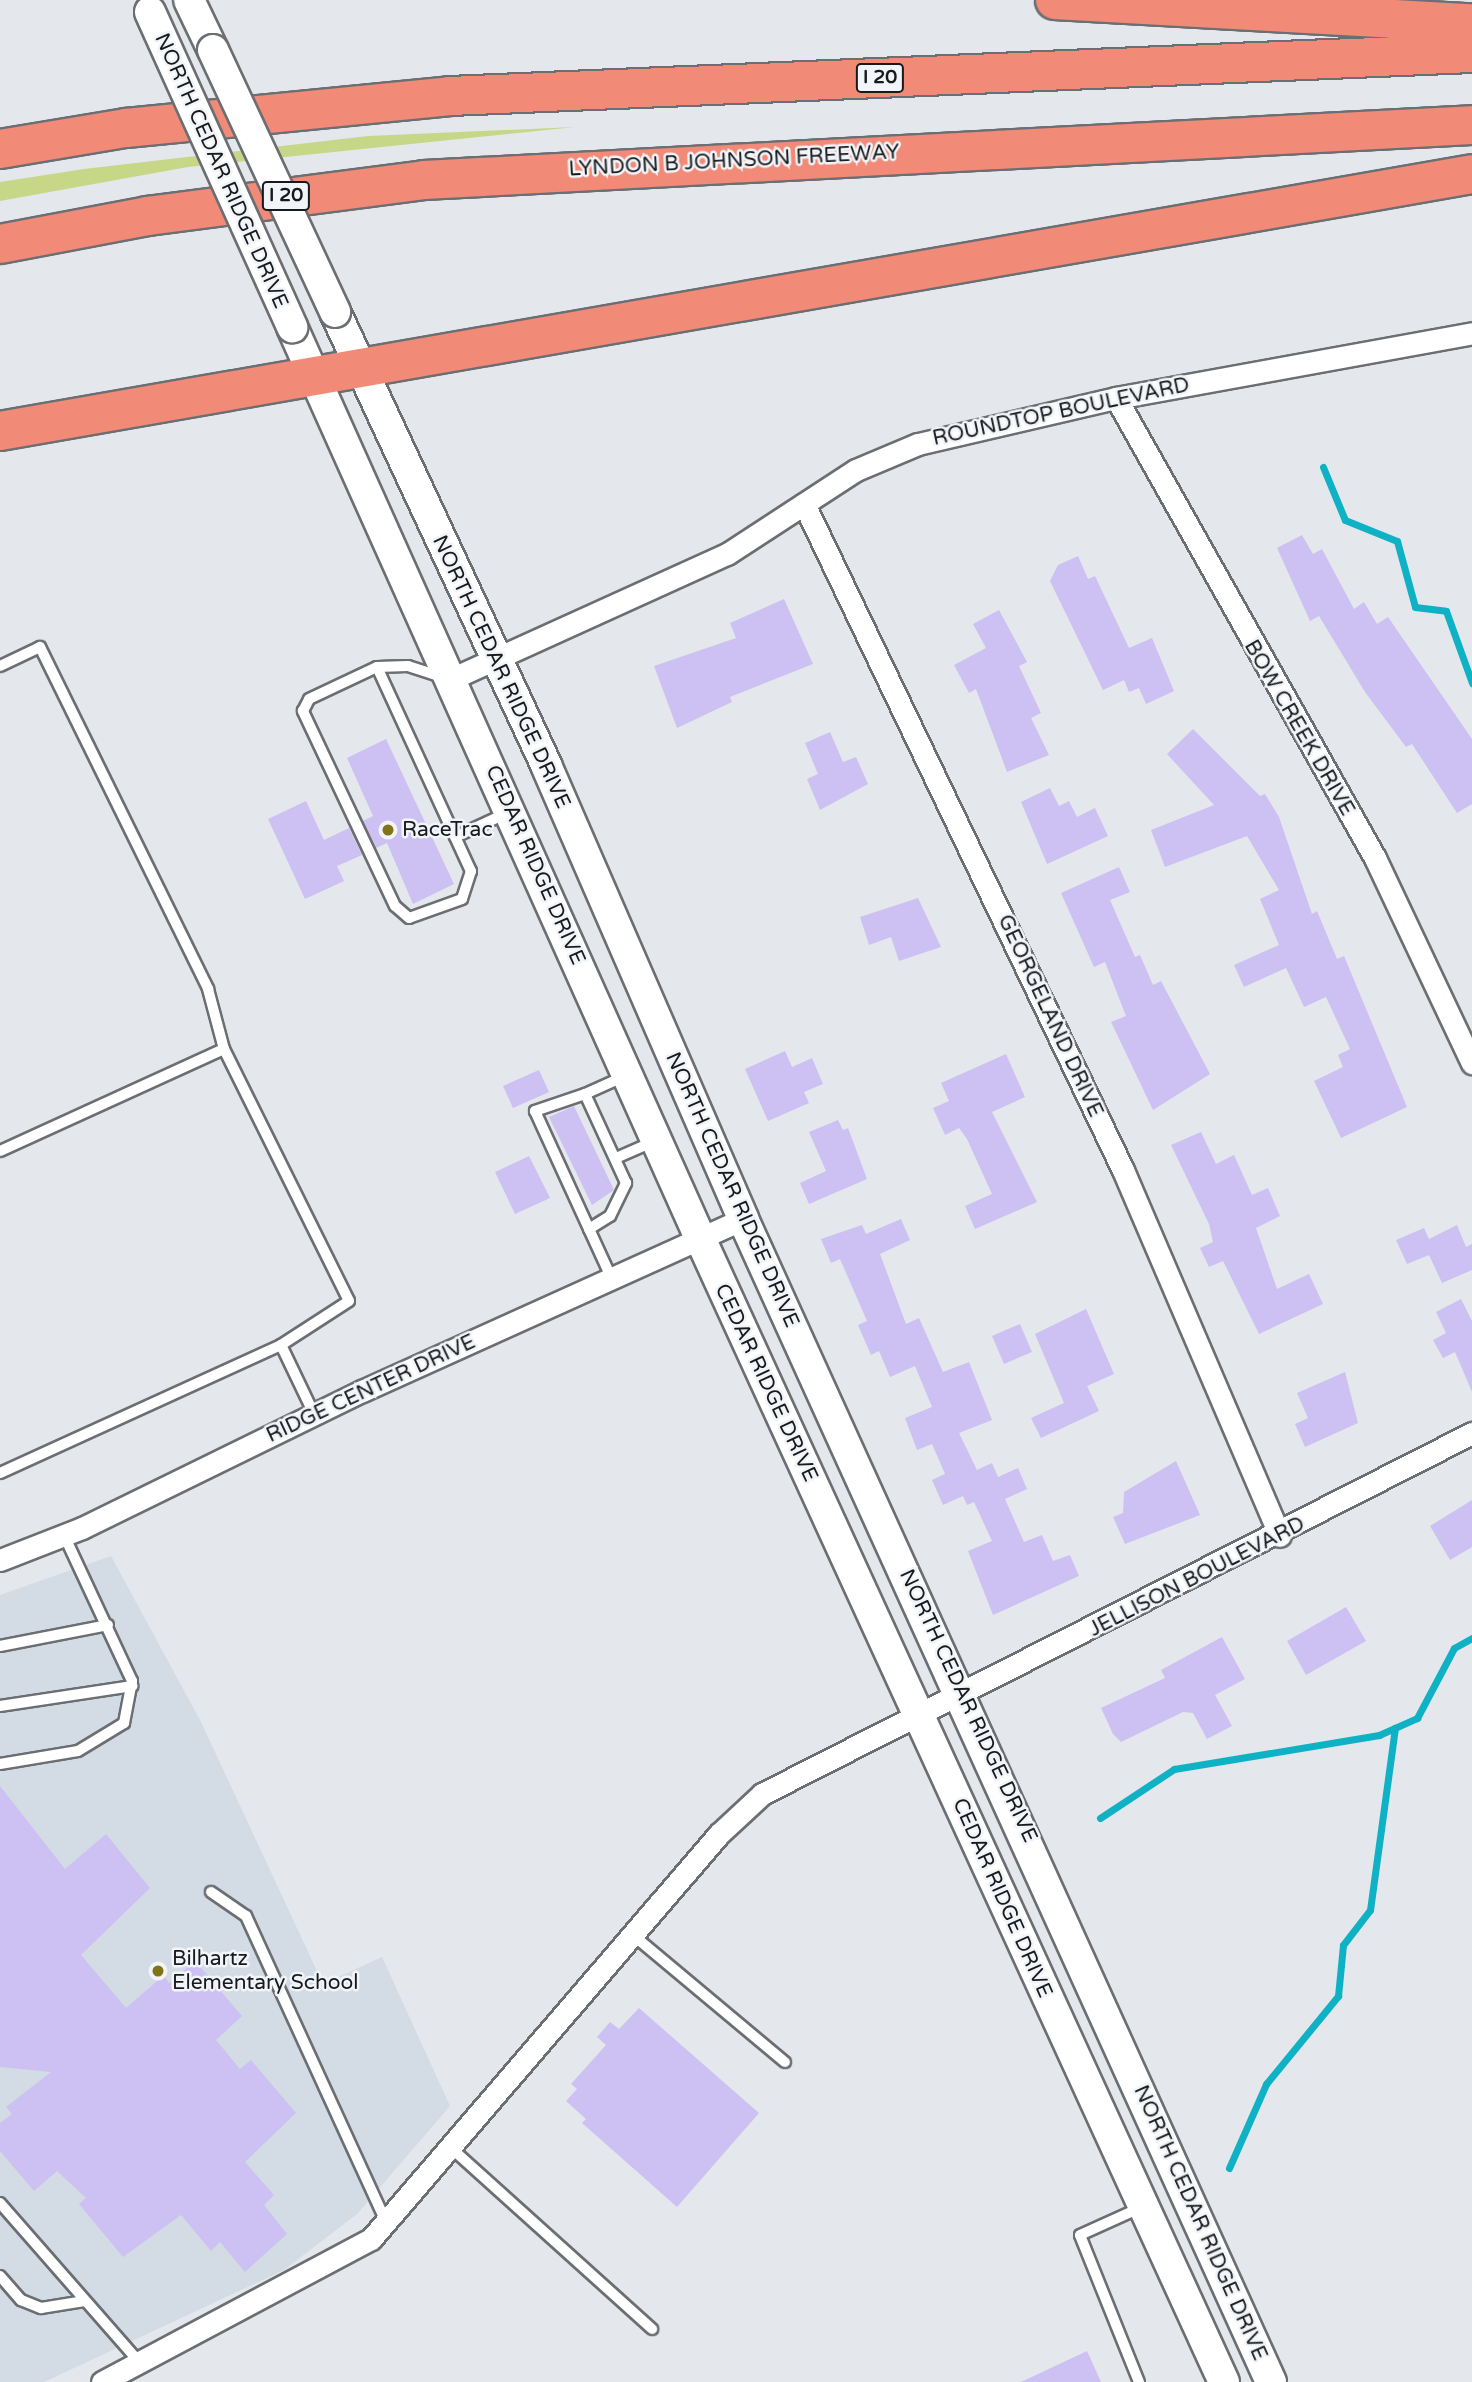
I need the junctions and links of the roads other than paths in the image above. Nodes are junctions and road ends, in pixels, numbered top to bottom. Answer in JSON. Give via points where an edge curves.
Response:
{"nodes":[{"id":1,"x":1055,"y":0,"type":"edge"},
{"id":2,"x":190,"y":1,"type":"edge"},
{"id":3,"x":147,"y":6,"type":"edge"},
{"id":4,"x":1472,"y":23,"type":"edge"},
{"id":5,"x":1472,"y":53,"type":"edge"},
{"id":6,"x":1472,"y":125,"type":"edge"},
{"id":7,"x":0,"y":149,"type":"edge"},
{"id":8,"x":1472,"y":174,"type":"edge"},
{"id":9,"x":0,"y":244,"type":"edge"},
{"id":10,"x":1472,"y":333,"type":"edge"},
{"id":11,"x":363,"y":373,"type":"junction"},
{"id":12,"x":318,"y":379,"type":"junction"},
{"id":13,"x":1116,"y":398,"type":"junction"},
{"id":14,"x":0,"y":431,"type":"edge"},
{"id":15,"x":804,"y":504,"type":"junction"},
{"id":16,"x":494,"y":659,"type":"junction"},
{"id":17,"x":0,"y":666,"type":"edge"},
{"id":18,"x":377,"y":667,"type":"junction"},
{"id":19,"x":451,"y":679,"type":"junction"},
{"id":20,"x":511,"y":811,"type":"junction"},
{"id":21,"x":455,"y":837,"type":"junction"},
{"id":22,"x":224,"y":1049,"type":"junction"},
{"id":23,"x":1472,"y":1063,"type":"edge"},
{"id":24,"x":628,"y":1075,"type":"junction"},
{"id":25,"x":585,"y":1094,"type":"junction"},
{"id":26,"x":656,"y":1140,"type":"junction"},
{"id":27,"x":0,"y":1151,"type":"edge"},
{"id":28,"x":616,"y":1158,"type":"junction"},
{"id":29,"x":743,"y":1219,"type":"junction"},
{"id":30,"x":589,"y":1229,"type":"junction"},
{"id":31,"x":700,"y":1238,"type":"junction"},
{"id":32,"x":613,"y":1281,"type":"junction"},
{"id":33,"x":281,"y":1345,"type":"junction"},
{"id":34,"x":314,"y":1414,"type":"junction"},
{"id":35,"x":1472,"y":1433,"type":"edge"},
{"id":36,"x":0,"y":1473,"type":"edge"},
{"id":37,"x":64,"y":1535,"type":"junction"},
{"id":38,"x":1280,"y":1535,"type":"junction"},
{"id":39,"x":0,"y":1560,"type":"edge"},
{"id":40,"x":108,"y":1625,"type":"junction"},
{"id":41,"x":0,"y":1646,"type":"edge"},
{"id":42,"x":132,"y":1686,"type":"junction"},
{"id":43,"x":963,"y":1694,"type":"junction"},
{"id":44,"x":0,"y":1706,"type":"edge"},
{"id":45,"x":918,"y":1713,"type":"junction"},
{"id":46,"x":0,"y":1764,"type":"edge"},
{"id":47,"x":211,"y":1892,"type":"dead end"},
{"id":48,"x":634,"y":1934,"type":"junction"},
{"id":49,"x":785,"y":2062,"type":"dead end"},
{"id":50,"x":450,"y":2147,"type":"junction"},
{"id":51,"x":0,"y":2203,"type":"edge"},
{"id":52,"x":1142,"y":2207,"type":"junction"},
{"id":53,"x":386,"y":2222,"type":"junction"},
{"id":54,"x":0,"y":2276,"type":"edge"},
{"id":55,"x":84,"y":2301,"type":"junction"},
{"id":56,"x":652,"y":2329,"type":"dead end"},
{"id":57,"x":141,"y":2364,"type":"junction"},
{"id":58,"x":102,"y":2382,"type":"edge"},
{"id":59,"x":1139,"y":2382,"type":"edge"},
{"id":60,"x":1224,"y":2382,"type":"edge"},
{"id":61,"x":1271,"y":2382,"type":"edge"}],
"edges":[{"from":1,"to":4,"type":"highway"},
{"from":2,"to":11,"type":"main road","name":"NORTH CEDAR RIDGE DRIVE","bridge":true},
{"from":3,"to":12,"type":"main road","name":"NORTH CEDAR RIDGE DRIVE","bridge":true},
{"from":5,"to":7,"type":"highway","number":"I 20","via":[[450,96],[166,123]]},
{"from":6,"to":9,"type":"highway","name":"LYNDON B JOHNSON FREEWAY","number":"I 20","via":[[463,177],[281,197]]},
{"from":8,"to":11,"type":"highway"},
{"from":10,"to":13,"type":"street","name":"ROUNDTOP BOULEVARD"},
{"from":11,"to":12,"type":"highway"},
{"from":11,"to":16,"type":"main road","name":"NORTH CEDAR RIDGE DRIVE"},
{"from":12,"to":14,"type":"highway"},
{"from":12,"to":19,"type":"main road","name":"CEDAR RIDGE DRIVE"},
{"from":13,"to":15,"type":"street","name":"ROUNDTOP BOULEVARD","via":[[918,444],[856,470]]},
{"from":13,"to":23,"type":"street","name":"BOW CREEK DRIVE","via":[[1375,858]]},
{"from":15,"to":16,"type":"street","name":"ROUNDTOP BOULEVARD","via":[[641,597]]},
{"from":15,"to":38,"type":"street","name":"GEORGELAND DRIVE","via":[[1123,1170]]},
{"from":16,"to":19,"type":"street","name":"ROUNDTOP BOULEVARD"},
{"from":16,"to":29,"type":"main road","name":"NORTH CEDAR RIDGE DRIVE"},
{"from":17,"to":22,"type":"lane","via":[[40,647],[208,989]]},
{"from":18,"to":19,"type":"lane","via":[[408,666]]},
{"from":18,"to":21,"type":"lane"},
{"from":18,"to":21,"type":"lane","via":[[309,699],[303,712],[395,906],[409,918],[462,900],[471,871]]},
{"from":19,"to":20,"type":"main road","name":"CEDAR RIDGE DRIVE"},
{"from":20,"to":21,"type":"lane"},
{"from":20,"to":24,"type":"main road","name":"CEDAR RIDGE DRIVE"},
{"from":22,"to":27,"type":"lane"},
{"from":22,"to":33,"type":"lane","via":[[349,1301]]},
{"from":24,"to":25,"type":"lane"},
{"from":24,"to":26,"type":"main road","name":"CEDAR RIDGE DRIVE"},
{"from":25,"to":28,"type":"lane"},
{"from":25,"to":30,"type":"lane","via":[[535,1111]]},
{"from":26,"to":28,"type":"lane"},
{"from":26,"to":31,"type":"main road","name":"CEDAR RIDGE DRIVE"},
{"from":28,"to":30,"type":"lane","via":[[626,1183],[621,1200]]},
{"from":29,"to":31,"type":"street","name":"RIDGE CENTER DRIVE"},
{"from":29,"to":43,"type":"main road","name":"NORTH CEDAR RIDGE DRIVE"},
{"from":30,"to":32,"type":"lane"},
{"from":31,"to":32,"type":"street","name":"RIDGE CENTER DRIVE"},
{"from":31,"to":45,"type":"main road","name":"CEDAR RIDGE DRIVE"},
{"from":32,"to":34,"type":"street","name":"RIDGE CENTER DRIVE"},
{"from":33,"to":34,"type":"lane"},
{"from":33,"to":36,"type":"lane"},
{"from":34,"to":37,"type":"street","name":"RIDGE CENTER DRIVE"},
{"from":35,"to":38,"type":"street","name":"JELLISON BOULEVARD"},
{"from":37,"to":39,"type":"street","name":"RIDGE CENTER DRIVE"},
{"from":37,"to":40,"type":"lane"},
{"from":38,"to":43,"type":"street","name":"JELLISON BOULEVARD"},
{"from":40,"to":41,"type":"lane"},
{"from":40,"to":42,"type":"lane"},
{"from":42,"to":44,"type":"lane"},
{"from":42,"to":46,"type":"lane","via":[[124,1723],[78,1751]]},
{"from":43,"to":45,"type":"street","name":"JELLISON BOULEVARD"},
{"from":43,"to":61,"type":"main road","name":"NORTH CEDAR RIDGE DRIVE"},
{"from":45,"to":48,"type":"street","name":"JELLISON BOULEVARD","via":[[762,1794],[719,1834]]},
{"from":45,"to":52,"type":"main road","name":"CEDAR RIDGE DRIVE"},
{"from":47,"to":53,"type":"lane","via":[[246,1916]]},
{"from":48,"to":49,"type":"lane"},
{"from":48,"to":50,"type":"street","name":"JELLISON BOULEVARD"},
{"from":50,"to":53,"type":"street","name":"JELLISON BOULEVARD"},
{"from":50,"to":56,"type":"lane"},
{"from":51,"to":55,"type":"lane"},
{"from":52,"to":59,"type":"lane","via":[[1080,2235]]},
{"from":52,"to":60,"type":"main road","name":"CEDAR RIDGE DRIVE"},
{"from":53,"to":57,"type":"street","name":"JELLISON BOULEVARD","via":[[371,2239]]},
{"from":54,"to":55,"type":"lane","via":[[20,2300],[41,2308]]},
{"from":55,"to":57,"type":"lane"},
{"from":57,"to":58,"type":"street","name":"JELLISON BOULEVARD"}]}
